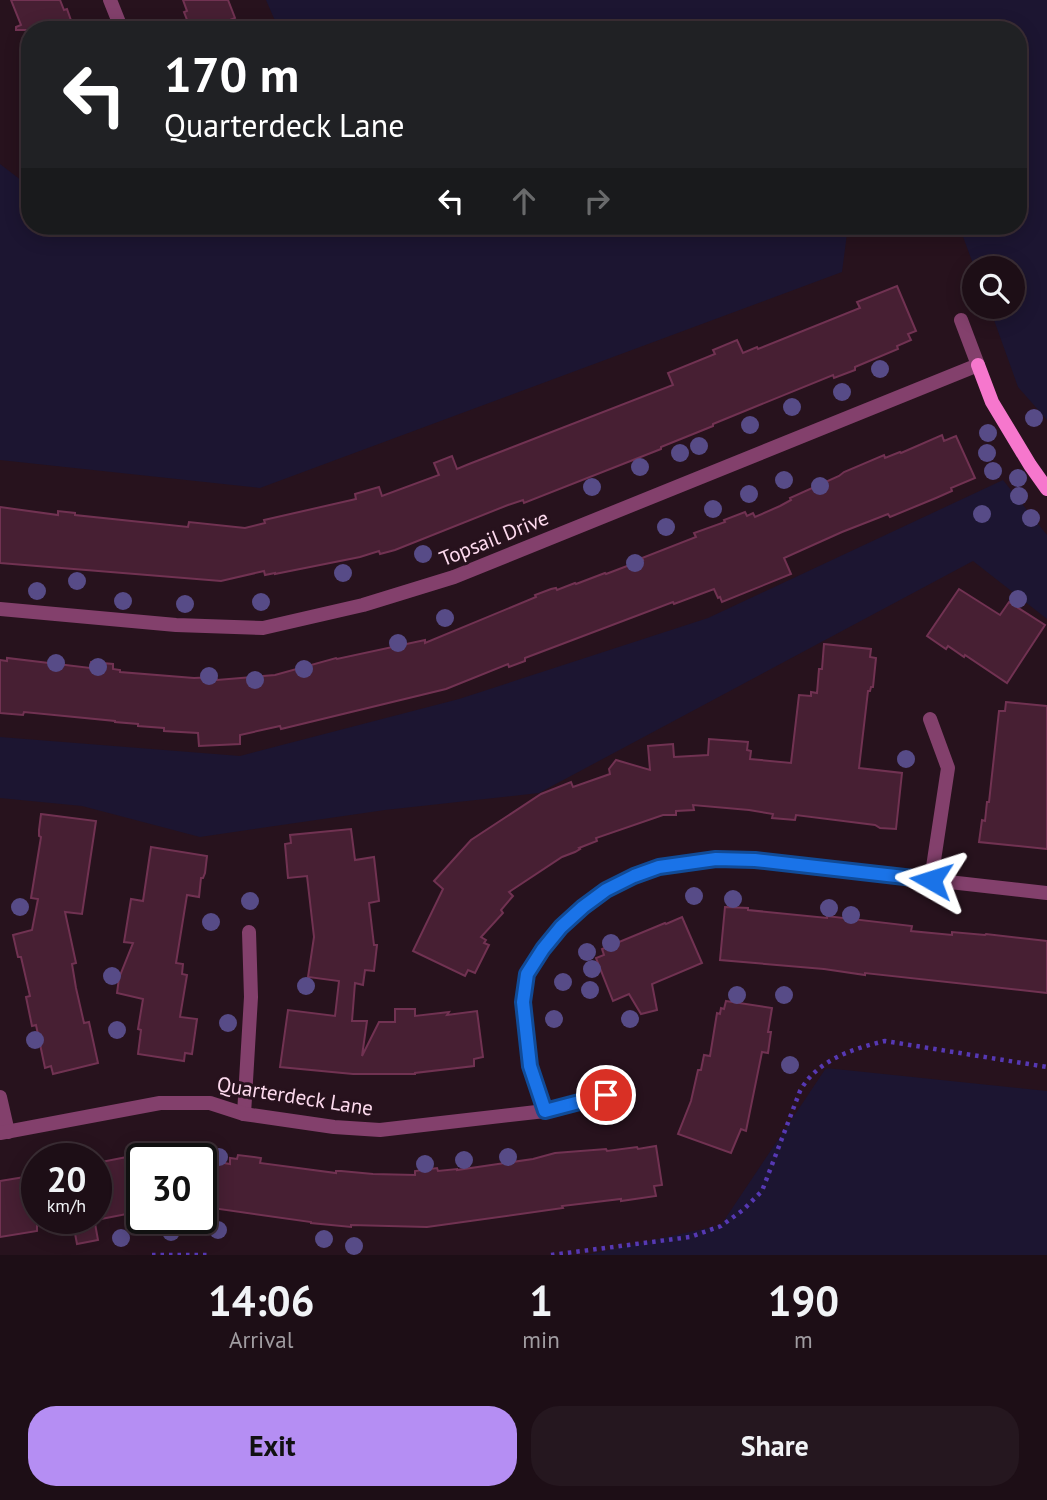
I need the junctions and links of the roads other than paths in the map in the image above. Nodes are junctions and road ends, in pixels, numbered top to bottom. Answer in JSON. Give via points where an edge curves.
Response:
{"nodes":[{"id":1,"x":110,"y":0,"type":"edge"},
{"id":2,"x":118,"y":21,"type":"edge"},
{"id":3,"x":961,"y":320,"type":"dead end"},
{"id":4,"x":978,"y":365,"type":"junction"},
{"id":5,"x":1047,"y":489,"type":"edge"},
{"id":6,"x":0,"y":609,"type":"edge"},
{"id":7,"x":930,"y":719,"type":"dead end"},
{"id":8,"x":931,"y":880,"type":"junction"},
{"id":9,"x":1047,"y":893,"type":"edge"},
{"id":10,"x":249,"y":933,"type":"dead end"},
{"id":11,"x":625,"y":1090,"type":"dead end"},
{"id":12,"x":0,"y":1097,"type":"edge"},
{"id":13,"x":545,"y":1111,"type":"junction"},
{"id":14,"x":244,"y":1114,"type":"junction"},
{"id":15,"x":4,"y":1133,"type":"edge"}],
"edges":[{"from":1,"to":2,"type":"street"},
{"from":3,"to":4,"type":"street"},
{"from":4,"to":5,"type":"street","via":[[992,402]]},
{"from":4,"to":6,"type":"street","name":"Topsail Drive","via":[[454,577],[363,606],[263,628]]},
{"from":7,"to":8,"type":"street","via":[[948,768]]},
{"from":8,"to":9,"type":"street"},
{"from":8,"to":13,"type":"street","via":[[716,859],[659,867],[606,890],[561,927],[527,974],[523,1002],[530,1066]]},
{"from":10,"to":14,"type":"street","via":[[251,997]]},
{"from":11,"to":13,"type":"street","name":"Quarterdeck Lane"},
{"from":12,"to":15,"type":"street"},
{"from":13,"to":14,"type":"street","name":"Quarterdeck Lane","via":[[380,1130]]},
{"from":14,"to":15,"type":"street","name":"Quarterdeck Lane","via":[[210,1103],[160,1103]]}]}
